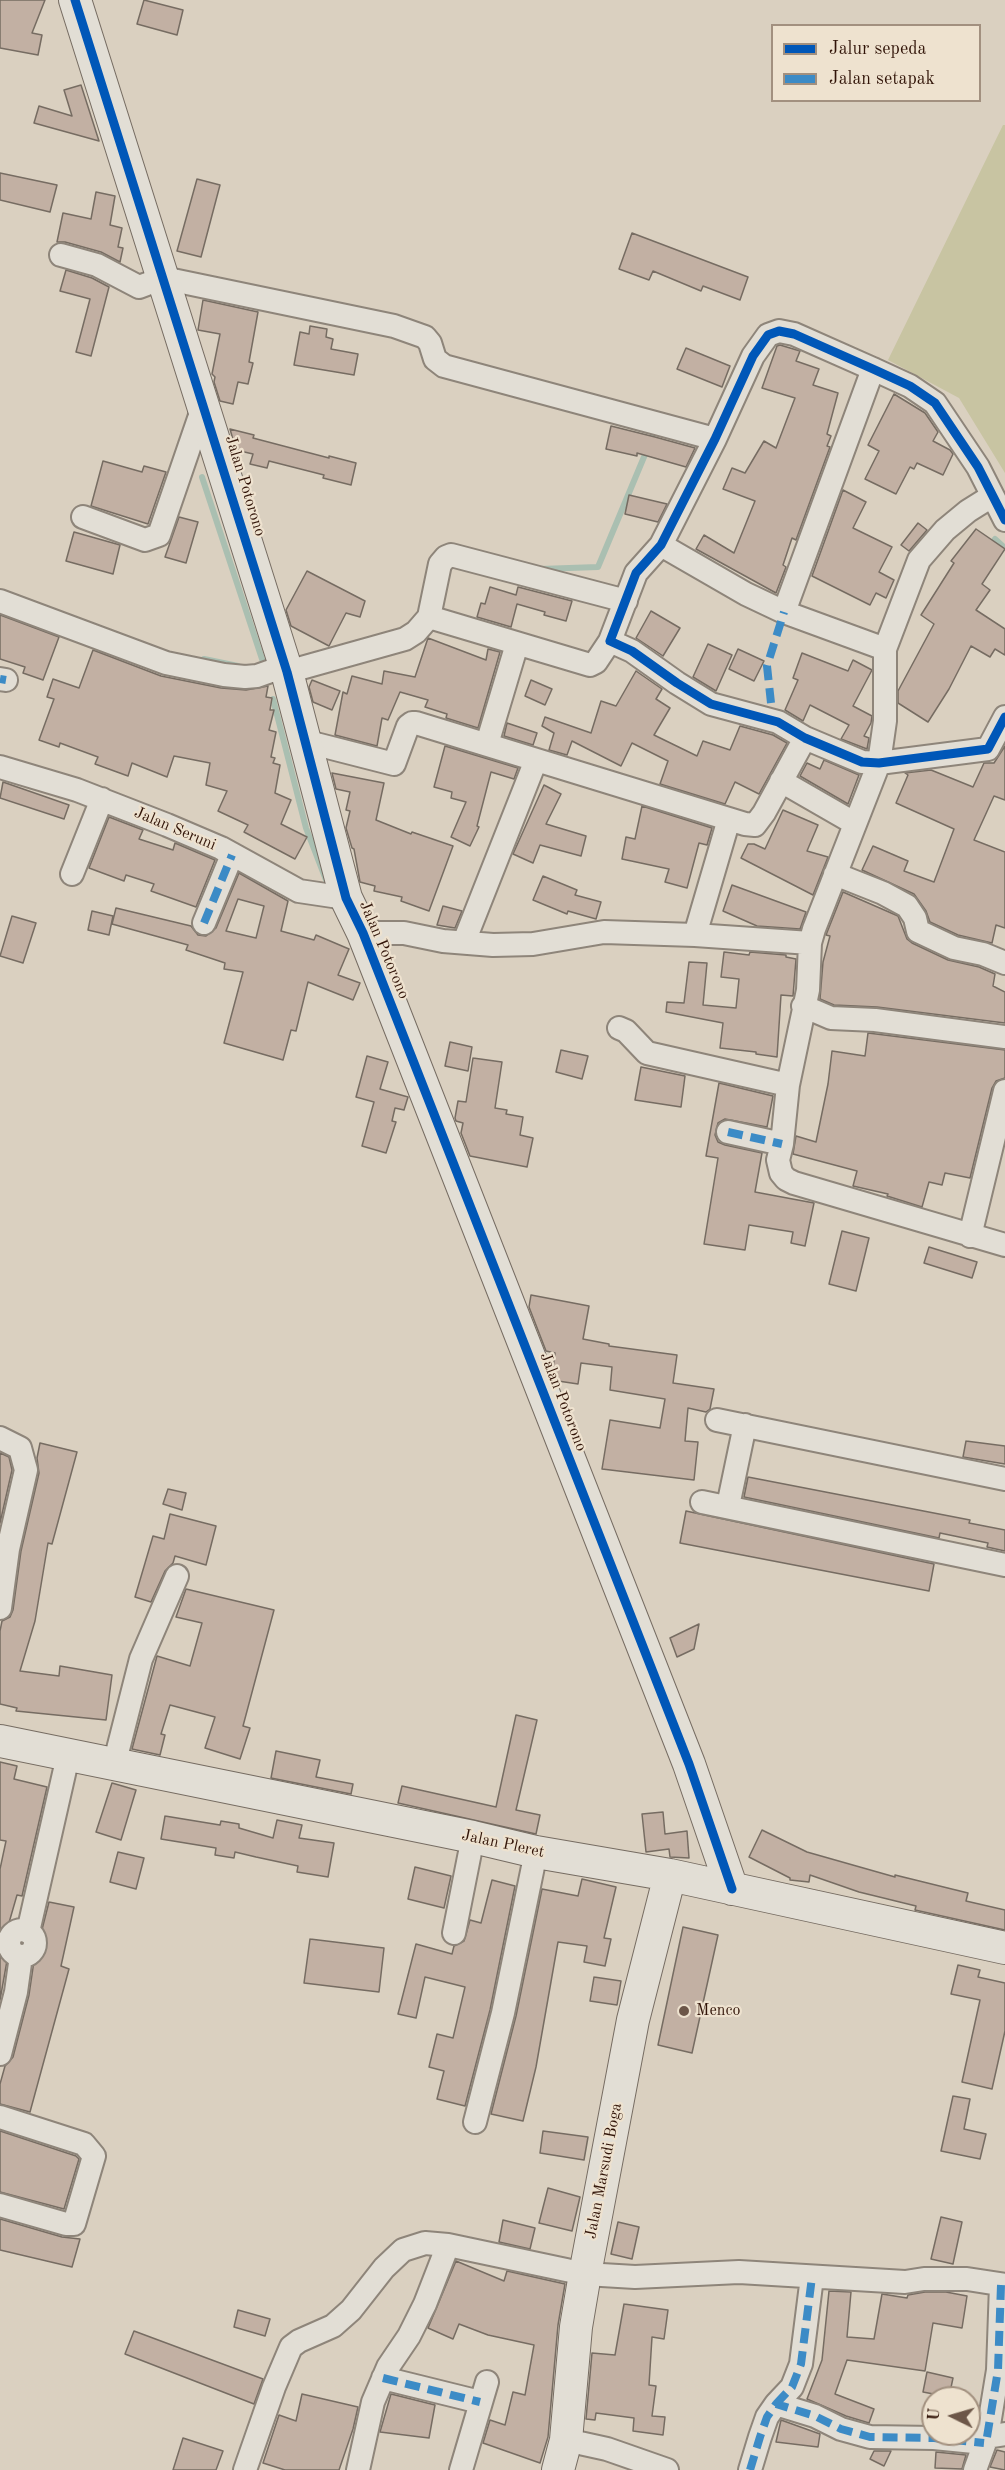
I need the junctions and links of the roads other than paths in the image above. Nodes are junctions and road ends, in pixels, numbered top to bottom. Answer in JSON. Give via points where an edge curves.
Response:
{"nodes":[{"id":1,"x":75,"y":0,"type":"edge"},
{"id":2,"x":61,"y":255,"type":"dead end"},
{"id":3,"x":163,"y":278,"type":"junction"},
{"id":4,"x":873,"y":369,"type":"junction"},
{"id":5,"x":204,"y":404,"type":"junction"},
{"id":6,"x":715,"y":439,"type":"junction"},
{"id":7,"x":992,"y":496,"type":"junction"},
{"id":8,"x":83,"y":517,"type":"dead end"},
{"id":9,"x":1005,"y":520,"type":"edge"},
{"id":10,"x":661,"y":545,"type":"junction"},
{"id":11,"x":0,"y":601,"type":"edge"},
{"id":12,"x":626,"y":601,"type":"junction"},
{"id":13,"x":784,"y":612,"type":"junction"},
{"id":14,"x":429,"y":617,"type":"junction"},
{"id":15,"x":610,"y":641,"type":"junction"},
{"id":16,"x":517,"y":644,"type":"junction"},
{"id":17,"x":885,"y":649,"type":"junction"},
{"id":18,"x":286,"y":669,"type":"junction"},
{"id":19,"x":1005,"y":717,"type":"edge"},
{"id":20,"x":806,"y":738,"type":"junction"},
{"id":21,"x":304,"y":741,"type":"junction"},
{"id":22,"x":487,"y":744,"type":"junction"},
{"id":23,"x":997,"y":752,"type":"edge"},
{"id":24,"x":536,"y":760,"type":"junction"},
{"id":25,"x":879,"y":762,"type":"junction"},
{"id":26,"x":0,"y":767,"type":"edge"},
{"id":27,"x":781,"y":781,"type":"junction"},
{"id":28,"x":102,"y":799,"type":"junction"},
{"id":29,"x":729,"y":819,"type":"junction"},
{"id":30,"x":854,"y":823,"type":"junction"},
{"id":31,"x":232,"y":855,"type":"junction"},
{"id":32,"x":72,"y":874,"type":"dead end"},
{"id":33,"x":835,"y":874,"type":"junction"},
{"id":34,"x":346,"y":898,"type":"junction"},
{"id":35,"x":204,"y":923,"type":"dead end"},
{"id":36,"x":363,"y":933,"type":"junction"},
{"id":37,"x":695,"y":935,"type":"junction"},
{"id":38,"x":464,"y":942,"type":"junction"},
{"id":39,"x":810,"y":943,"type":"junction"},
{"id":40,"x":1005,"y":963,"type":"edge"},
{"id":41,"x":803,"y":1006,"type":"junction"},
{"id":42,"x":619,"y":1028,"type":"dead end"},
{"id":43,"x":1005,"y":1037,"type":"edge"},
{"id":44,"x":788,"y":1084,"type":"junction"},
{"id":45,"x":1005,"y":1091,"type":"edge"},
{"id":46,"x":728,"y":1132,"type":"dead end"},
{"id":47,"x":783,"y":1144,"type":"junction"},
{"id":48,"x":970,"y":1236,"type":"junction"},
{"id":49,"x":1005,"y":1245,"type":"edge"},
{"id":50,"x":717,"y":1420,"type":"dead end"},
{"id":51,"x":745,"y":1425,"type":"junction"},
{"id":52,"x":0,"y":1438,"type":"edge"},
{"id":53,"x":1005,"y":1479,"type":"edge"},
{"id":54,"x":702,"y":1502,"type":"dead end"},
{"id":55,"x":728,"y":1506,"type":"junction"},
{"id":56,"x":4,"y":1548,"type":"edge"},
{"id":57,"x":1005,"y":1565,"type":"edge"},
{"id":58,"x":177,"y":1576,"type":"dead end"},
{"id":59,"x":0,"y":1608,"type":"edge"},
{"id":60,"x":0,"y":1741,"type":"edge"},
{"id":61,"x":68,"y":1756,"type":"junction"},
{"id":62,"x":114,"y":1765,"type":"junction"},
{"id":63,"x":473,"y":1837,"type":"junction"},
{"id":64,"x":536,"y":1852,"type":"junction"},
{"id":65,"x":670,"y":1875,"type":"junction"},
{"id":66,"x":732,"y":1888,"type":"junction"},
{"id":67,"x":454,"y":1933,"type":"dead end"},
{"id":68,"x":24,"y":1946,"type":"edge"},
{"id":69,"x":1005,"y":1948,"type":"edge"},
{"id":70,"x":0,"y":2054,"type":"edge"},
{"id":71,"x":0,"y":2116,"type":"edge"},
{"id":72,"x":475,"y":2122,"type":"dead end"},
{"id":73,"x":0,"y":2205,"type":"edge"},
{"id":74,"x":448,"y":2245,"type":"junction"},
{"id":75,"x":585,"y":2274,"type":"junction"},
{"id":76,"x":812,"y":2277,"type":"junction"},
{"id":77,"x":1003,"y":2285,"type":"edge"},
{"id":78,"x":384,"y":2378,"type":"junction"},
{"id":79,"x":776,"y":2404,"type":"junction"},
{"id":80,"x":992,"y":2438,"type":"edge"},
{"id":81,"x":566,"y":2440,"type":"junction"},
{"id":82,"x":245,"y":2470,"type":"edge"},
{"id":83,"x":358,"y":2470,"type":"edge"},
{"id":84,"x":461,"y":2470,"type":"edge"},
{"id":85,"x":558,"y":2470,"type":"edge"},
{"id":86,"x":667,"y":2470,"type":"edge"},
{"id":87,"x":750,"y":2470,"type":"edge"},
{"id":88,"x":975,"y":2470,"type":"edge"}],
"edges":[{"from":1,"to":3,"type":"street","name":"Jalan Potorono"},
{"from":2,"to":3,"type":"street","via":[[97,265],[139,287]]},
{"from":3,"to":5,"type":"street","name":"Jalan Potorono"},
{"from":3,"to":6,"type":"street","via":[[394,326],[425,337],[435,359],[444,366]]},
{"from":4,"to":6,"type":"street","via":[[794,334],[779,331],[768,335],[753,356]]},
{"from":4,"to":7,"type":"street","via":[[935,403],[978,467]]},
{"from":4,"to":13,"type":"street"},
{"from":5,"to":8,"type":"street","via":[[159,535],[145,540]]},
{"from":5,"to":18,"type":"street","name":"Jalan Potorono"},
{"from":6,"to":10,"type":"street"},
{"from":7,"to":9,"type":"street"},
{"from":7,"to":17,"type":"street","via":[[945,530],[919,560]]},
{"from":10,"to":12,"type":"street","via":[[636,573]]},
{"from":10,"to":13,"type":"street"},
{"from":11,"to":18,"type":"street","via":[[166,663],[245,677]]},
{"from":12,"to":14,"type":"street","via":[[451,555],[441,564]]},
{"from":12,"to":15,"type":"street"},
{"from":13,"to":17,"type":"street"},
{"from":14,"to":16,"type":"street"},
{"from":14,"to":18,"type":"street","via":[[405,639]]},
{"from":15,"to":16,"type":"street","via":[[590,665]]},
{"from":15,"to":20,"type":"street","via":[[632,651],[711,704],[778,722]]},
{"from":16,"to":22,"type":"street"},
{"from":17,"to":25,"type":"street","via":[[885,721]]},
{"from":18,"to":21,"type":"street","name":"Jalan Potorono"},
{"from":19,"to":23,"type":"street"},
{"from":20,"to":25,"type":"street","via":[[862,762]]},
{"from":20,"to":27,"type":"street"},
{"from":21,"to":22,"type":"street","via":[[394,764],[412,723]]},
{"from":21,"to":34,"type":"street","name":"Jalan Potorono"},
{"from":22,"to":24,"type":"street"},
{"from":23,"to":25,"type":"street"},
{"from":24,"to":29,"type":"street"},
{"from":24,"to":38,"type":"street"},
{"from":25,"to":30,"type":"street"},
{"from":26,"to":28,"type":"street","name":"Jalan Seruni"},
{"from":27,"to":29,"type":"street","via":[[755,825]]},
{"from":27,"to":30,"type":"street"},
{"from":28,"to":31,"type":"street","name":"Jalan Seruni"},
{"from":28,"to":32,"type":"street"},
{"from":29,"to":37,"type":"street"},
{"from":30,"to":33,"type":"street"},
{"from":31,"to":34,"type":"street","name":"Jalan Seruni","via":[[298,891]]},
{"from":31,"to":35,"type":"street"},
{"from":33,"to":39,"type":"street"},
{"from":33,"to":40,"type":"street","via":[[907,906],[918,931],[954,948]]},
{"from":34,"to":36,"type":"street","name":"Jalan Potorono"},
{"from":36,"to":38,"type":"street","via":[[404,933]]},
{"from":36,"to":66,"type":"street","name":"Jalan Potorono","via":[[689,1764]]},
{"from":37,"to":38,"type":"street","via":[[604,932],[533,944]]},
{"from":37,"to":39,"type":"street"},
{"from":39,"to":41,"type":"street","via":[[808,990]]},
{"from":41,"to":43,"type":"street","via":[[831,1018]]},
{"from":41,"to":44,"type":"street"},
{"from":42,"to":44,"type":"street","via":[[647,1053]]},
{"from":44,"to":47,"type":"street"},
{"from":45,"to":48,"type":"street"},
{"from":46,"to":47,"type":"street"},
{"from":47,"to":48,"type":"street","via":[[778,1160],[786,1179]]},
{"from":48,"to":49,"type":"street"},
{"from":50,"to":51,"type":"street"},
{"from":51,"to":53,"type":"street"},
{"from":51,"to":55,"type":"street"},
{"from":52,"to":56,"type":"street","via":[[20,1448],[26,1470]]},
{"from":54,"to":55,"type":"street"},
{"from":55,"to":57,"type":"street"},
{"from":56,"to":59,"type":"street"},
{"from":58,"to":62,"type":"street","via":[[141,1659]]},
{"from":60,"to":61,"type":"street","name":"Jalan Pleret"},
{"from":61,"to":62,"type":"street","name":"Jalan Pleret"},
{"from":61,"to":68,"type":"street"},
{"from":62,"to":63,"type":"street","name":"Jalan Pleret"},
{"from":63,"to":64,"type":"street","name":"Jalan Pleret"},
{"from":63,"to":67,"type":"street"},
{"from":64,"to":65,"type":"street","name":"Jalan Pleret"},
{"from":64,"to":72,"type":"street","via":[[503,2013]]},
{"from":65,"to":66,"type":"street","name":"Jalan Pleret"},
{"from":65,"to":75,"type":"street","name":"Jalan Marsudi Boga","via":[[633,2020]]},
{"from":66,"to":69,"type":"street","name":"Jalan Pleret"},
{"from":68,"to":70,"type":"street"},
{"from":71,"to":73,"type":"street","via":[[84,2144],[94,2156],[74,2224]]},
{"from":74,"to":75,"type":"street"},
{"from":74,"to":78,"type":"street","via":[[409,2336]]},
{"from":74,"to":82,"type":"street","via":[[425,2243],[403,2250],[333,2326],[291,2347]]},
{"from":75,"to":76,"type":"street","via":[[635,2277],[739,2272]]},
{"from":75,"to":81,"type":"street","name":"Jalan Marsudi Boga"},
{"from":76,"to":77,"type":"street","via":[[904,2282],[967,2279]]},
{"from":76,"to":79,"type":"street","via":[[801,2364],[792,2387]]},
{"from":77,"to":80,"type":"street"},
{"from":78,"to":83,"type":"street","via":[[373,2402]]},
{"from":78,"to":84,"type":"street","via":[[484,2392]]},
{"from":79,"to":80,"type":"street","via":[[870,2437]]},
{"from":79,"to":87,"type":"street","via":[[759,2437]]},
{"from":80,"to":88,"type":"street"},
{"from":81,"to":85,"type":"street","name":"Jalan Marsudi Boga"},
{"from":81,"to":86,"type":"street","via":[[607,2449]]}]}
